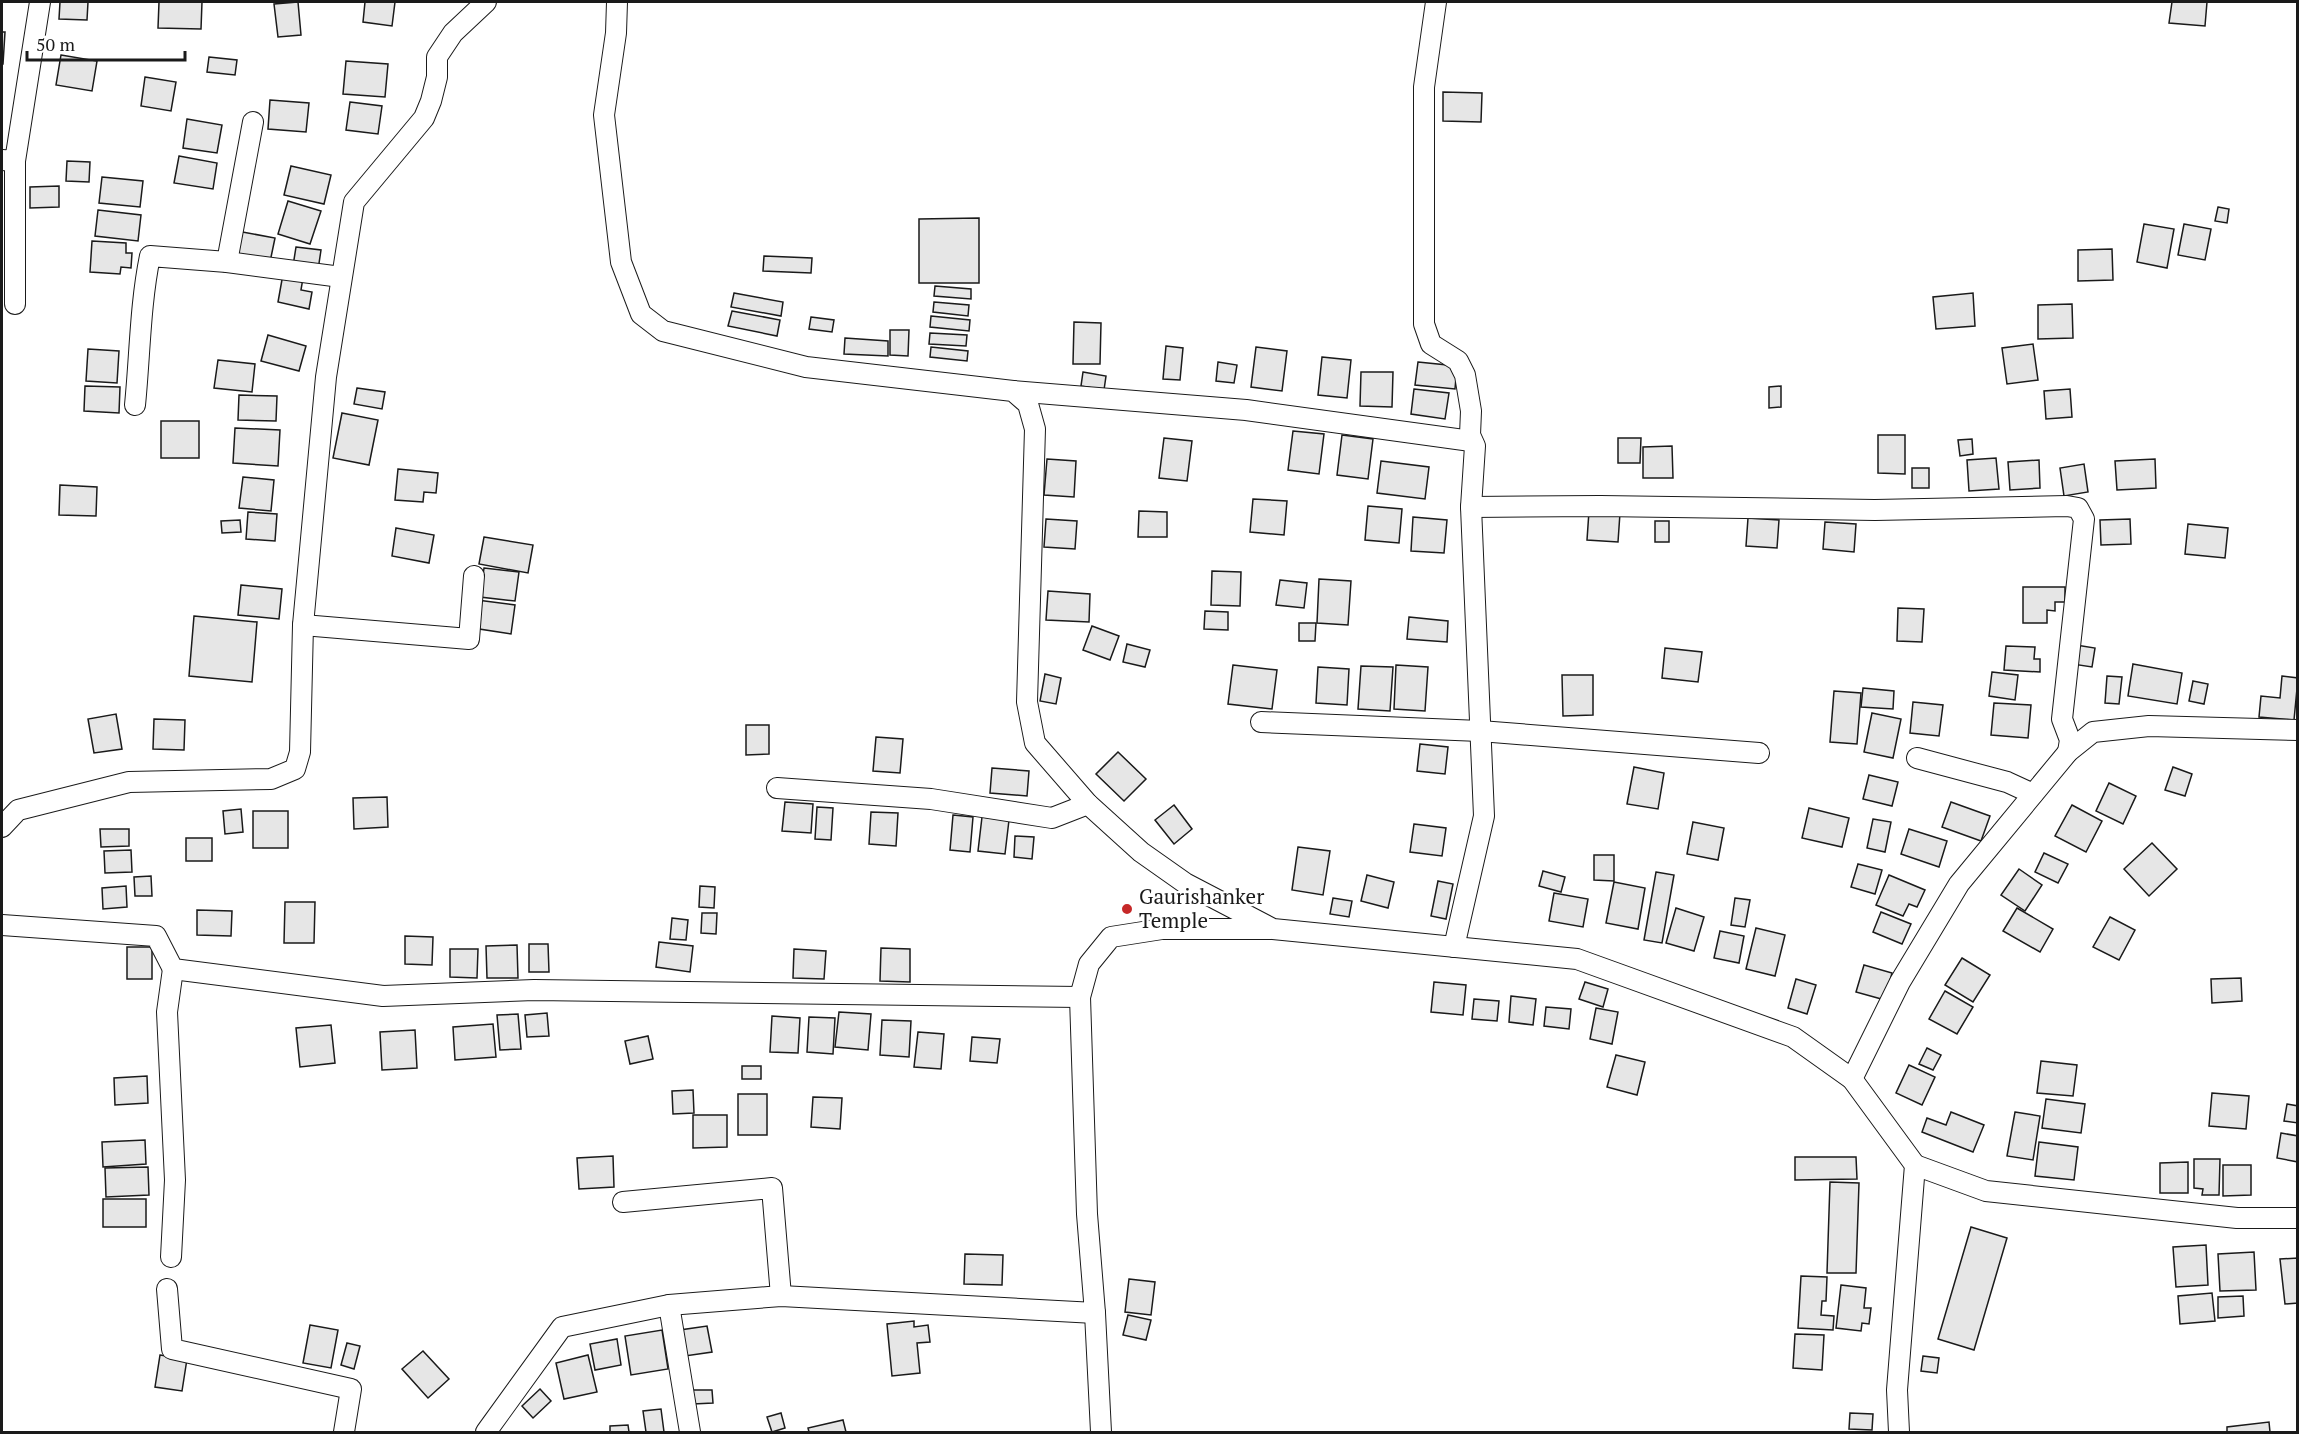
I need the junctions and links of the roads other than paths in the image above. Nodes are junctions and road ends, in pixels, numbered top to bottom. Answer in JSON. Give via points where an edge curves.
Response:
{"nodes":[{"id":1,"x":40,"y":2,"type":"edge"},
{"id":2,"x":486,"y":2,"type":"edge"},
{"id":3,"x":617,"y":2,"type":"edge"},
{"id":4,"x":1436,"y":2,"type":"edge"},
{"id":5,"x":253,"y":122,"type":"dead end"},
{"id":6,"x":8,"y":160,"type":"edge"},
{"id":7,"x":227,"y":262,"type":"junction"},
{"id":8,"x":341,"y":277,"type":"junction"},
{"id":9,"x":15,"y":304,"type":"dead end"},
{"id":10,"x":1013,"y":391,"type":"junction"},
{"id":11,"x":135,"y":405,"type":"dead end"},
{"id":12,"x":1471,"y":441,"type":"junction"},
{"id":13,"x":1472,"y":507,"type":"junction"},
{"id":14,"x":474,"y":576,"type":"dead end"},
{"id":15,"x":303,"y":625,"type":"junction"},
{"id":16,"x":1261,"y":722,"type":"dead end"},
{"id":17,"x":2298,"y":730,"type":"edge"},
{"id":18,"x":1480,"y":731,"type":"junction"},
{"id":19,"x":2067,"y":752,"type":"junction"},
{"id":20,"x":1759,"y":753,"type":"dead end"},
{"id":21,"x":1917,"y":758,"type":"dead end"},
{"id":22,"x":777,"y":788,"type":"dead end"},
{"id":23,"x":2033,"y":794,"type":"junction"},
{"id":24,"x":1088,"y":804,"type":"junction"},
{"id":25,"x":2,"y":827,"type":"edge"},
{"id":26,"x":2,"y":925,"type":"edge"},
{"id":27,"x":1273,"y":929,"type":"junction"},
{"id":28,"x":1454,"y":947,"type":"junction"},
{"id":29,"x":173,"y":969,"type":"junction"},
{"id":30,"x":1080,"y":997,"type":"junction"},
{"id":31,"x":1852,"y":1079,"type":"junction"},
{"id":32,"x":1915,"y":1165,"type":"junction"},
{"id":33,"x":623,"y":1202,"type":"dead end"},
{"id":34,"x":2298,"y":1218,"type":"edge"},
{"id":35,"x":171,"y":1257,"type":"dead end"},
{"id":36,"x":167,"y":1289,"type":"dead end"},
{"id":37,"x":781,"y":1296,"type":"junction"},
{"id":38,"x":669,"y":1305,"type":"junction"},
{"id":39,"x":1095,"y":1313,"type":"junction"},
{"id":40,"x":344,"y":1432,"type":"edge"},
{"id":41,"x":486,"y":1432,"type":"edge"},
{"id":42,"x":690,"y":1432,"type":"edge"},
{"id":43,"x":1101,"y":1432,"type":"edge"},
{"id":44,"x":1899,"y":1432,"type":"edge"}],
"edges":[{"from":1,"to":6,"type":"street"},
{"from":2,"to":8,"type":"street","via":[[453,33],[437,57],[437,77],[424,118],[354,202]]},
{"from":3,"to":10,"type":"street","via":[[604,115],[621,262],[641,314],[663,331],[806,367]]},
{"from":4,"to":12,"type":"street","via":[[1424,87],[1424,324],[1431,344],[1458,362],[1465,375]]},
{"from":5,"to":7,"type":"street"},
{"from":6,"to":9,"type":"street"},
{"from":7,"to":8,"type":"street"},
{"from":7,"to":11,"type":"street","via":[[150,256],[142,296]]},
{"from":8,"to":15,"type":"street","via":[[326,377]]},
{"from":10,"to":12,"type":"street","via":[[1246,410]]},
{"from":10,"to":24,"type":"street","via":[[1028,404],[1035,429],[1027,702],[1035,743]]},
{"from":12,"to":13,"type":"street"},
{"from":13,"to":18,"type":"street"},
{"from":13,"to":19,"type":"street","via":[[2079,508],[2084,519],[2062,719],[2070,740]]},
{"from":14,"to":15,"type":"street","via":[[469,639]]},
{"from":15,"to":25,"type":"street","via":[[300,752],[295,769],[271,779],[129,782],[18,810]]},
{"from":16,"to":18,"type":"street"},
{"from":17,"to":19,"type":"street","via":[[2149,726],[2093,732]]},
{"from":18,"to":20,"type":"street"},
{"from":18,"to":28,"type":"street","via":[[1484,816]]},
{"from":19,"to":23,"type":"street"},
{"from":21,"to":23,"type":"street","via":[[2007,782]]},
{"from":22,"to":24,"type":"street","via":[[931,799],[1052,818]]},
{"from":23,"to":31,"type":"street","via":[[1959,884],[1900,982]]},
{"from":24,"to":27,"type":"street","via":[[1141,852],[1185,883]]},
{"from":26,"to":29,"type":"street","via":[[156,936]]},
{"from":27,"to":28,"type":"street"},
{"from":27,"to":30,"type":"street","via":[[1162,929],[1111,937],[1089,964]]},
{"from":28,"to":31,"type":"street","via":[[1577,959],[1793,1037]]},
{"from":29,"to":30,"type":"street","via":[[383,996],[534,990]]},
{"from":29,"to":35,"type":"street","via":[[167,1012],[175,1180]]},
{"from":30,"to":39,"type":"street","via":[[1087,1214]]},
{"from":31,"to":32,"type":"street"},
{"from":32,"to":34,"type":"street","via":[[1986,1191],[2237,1218]]},
{"from":32,"to":44,"type":"street","via":[[1897,1390]]},
{"from":33,"to":37,"type":"street","via":[[772,1188]]},
{"from":36,"to":40,"type":"street","via":[[171,1349],[351,1389]]},
{"from":37,"to":38,"type":"street"},
{"from":37,"to":39,"type":"street"},
{"from":38,"to":41,"type":"street","via":[[562,1327]]},
{"from":38,"to":42,"type":"street"},
{"from":39,"to":43,"type":"street"}]}
